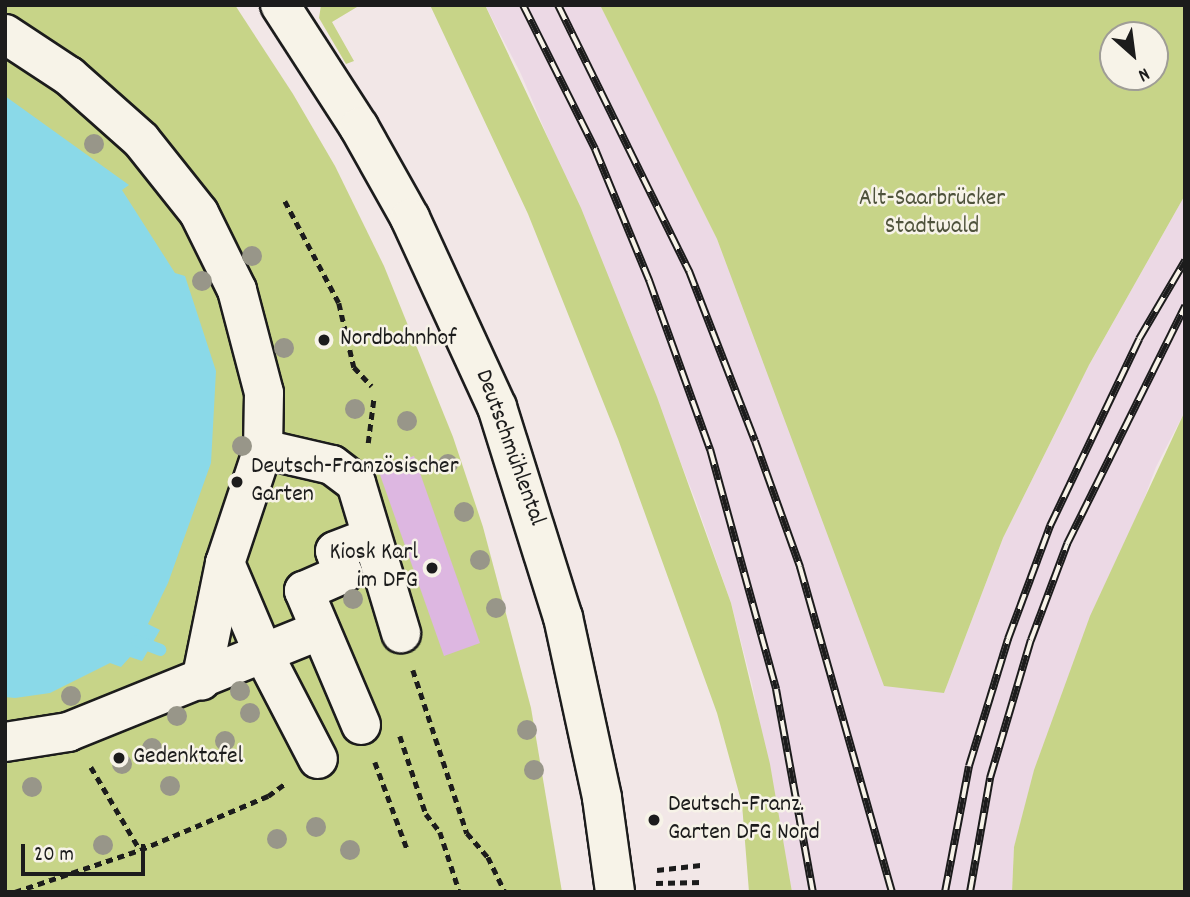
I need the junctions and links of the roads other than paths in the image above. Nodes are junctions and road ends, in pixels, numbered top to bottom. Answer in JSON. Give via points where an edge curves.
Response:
{"nodes":[{"id":1,"x":280,"y":5,"type":"edge"},
{"id":2,"x":5,"y":34,"type":"edge"},
{"id":3,"x":263,"y":449,"type":"junction"},
{"id":4,"x":371,"y":537,"type":"junction"},
{"id":5,"x":225,"y":563,"type":"junction"},
{"id":6,"x":320,"y":631,"type":"junction"},
{"id":7,"x":401,"y":632,"type":"road end"},
{"id":8,"x":264,"y":654,"type":"junction"},
{"id":9,"x":201,"y":681,"type":"junction"},
{"id":10,"x":379,"y":725,"type":"road end"},
{"id":11,"x":5,"y":742,"type":"edge"},
{"id":12,"x":318,"y":759,"type":"road end"},
{"id":13,"x":615,"y":892,"type":"edge"}],
"edges":[{"from":1,"to":13,"type":"street","name":"Deutschmühlental","via":[[359,127],[410,218],[497,407],[563,617],[602,798]]},
{"from":2,"to":3,"type":"street","via":[[108,107],[174,177],[199,213],[237,290],[254,349],[264,393]]},
{"from":3,"to":4,"type":"street","via":[[332,465],[356,483]]},
{"from":3,"to":5,"type":"street"},
{"from":4,"to":6,"type":"street","via":[[335,551],[344,573],[304,591]]},
{"from":4,"to":7,"type":"street"},
{"from":5,"to":8,"type":"street"},
{"from":5,"to":9,"type":"street"},
{"from":6,"to":8,"type":"street"},
{"from":6,"to":10,"type":"street"},
{"from":8,"to":9,"type":"street"},
{"from":8,"to":12,"type":"street"},
{"from":9,"to":11,"type":"street","via":[[68,732]]}]}
